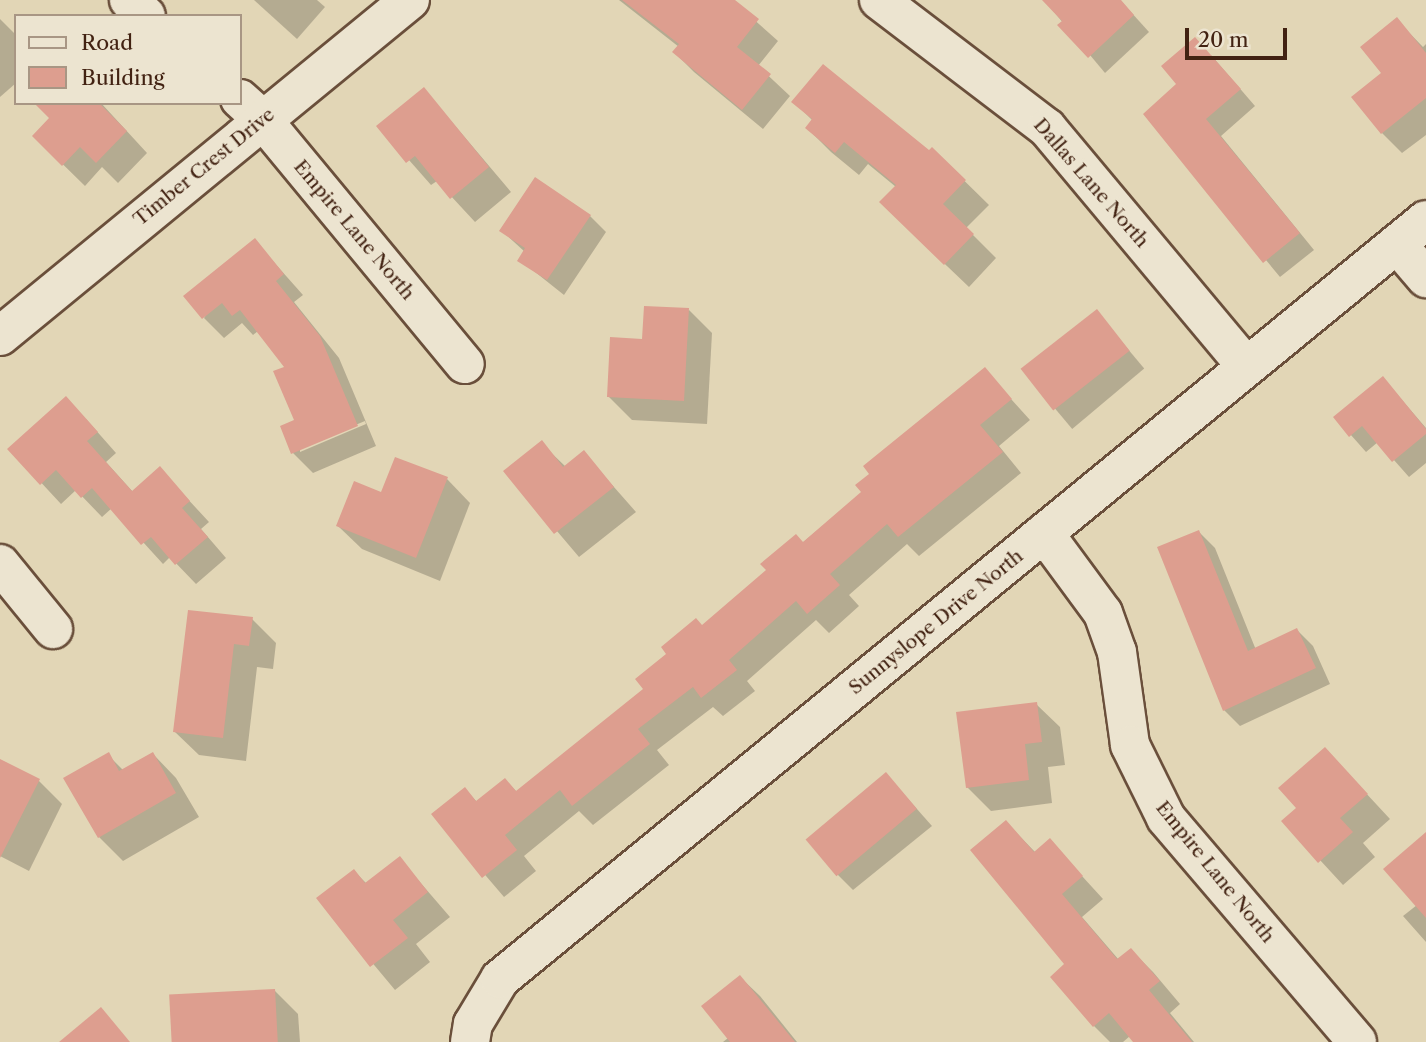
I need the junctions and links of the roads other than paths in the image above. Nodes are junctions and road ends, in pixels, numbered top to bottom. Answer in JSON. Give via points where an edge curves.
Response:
{"nodes":[{"id":1,"x":128,"y":0,"type":"edge"},
{"id":2,"x":410,"y":0,"type":"edge"},
{"id":3,"x":879,"y":0,"type":"edge"},
{"id":4,"x":144,"y":14,"type":"edge"},
{"id":5,"x":251,"y":109,"type":"edge"},
{"id":6,"x":1426,"y":220,"type":"edge"},
{"id":7,"x":1396,"y":244,"type":"junction"},
{"id":8,"x":1426,"y":278,"type":"edge"},
{"id":9,"x":0,"y":336,"type":"edge"},
{"id":10,"x":465,"y":364,"type":"dead end"},
{"id":11,"x":1245,"y":366,"type":"junction"},
{"id":12,"x":1044,"y":533,"type":"junction"},
{"id":13,"x":0,"y":564,"type":"edge"},
{"id":14,"x":53,"y":629,"type":"dead end"},
{"id":15,"x":470,"y":1042,"type":"edge"},
{"id":16,"x":1357,"y":1042,"type":"edge"}],
"edges":[{"from":1,"to":4,"type":"street"},
{"from":2,"to":5,"type":"street","name":"Timber Crest Drive"},
{"from":3,"to":11,"type":"street","name":"Dallas Lane North","via":[[1047,128]]},
{"from":5,"to":9,"type":"street","name":"Timber Crest Drive"},
{"from":5,"to":10,"type":"street","name":"Empire Lane North"},
{"from":6,"to":7,"type":"street","name":"Sunnyslope Drive North"},
{"from":7,"to":8,"type":"street"},
{"from":7,"to":11,"type":"street","name":"Sunnyslope Drive North"},
{"from":11,"to":12,"type":"street","name":"Sunnyslope Drive North"},
{"from":12,"to":15,"type":"street","name":"Sunnyslope Drive North","via":[[500,979],[473,1024]]},
{"from":12,"to":16,"type":"street","name":"Empire Lane North","via":[[1103,613],[1117,652],[1130,746],[1166,818]]},
{"from":13,"to":14,"type":"street"}]}
